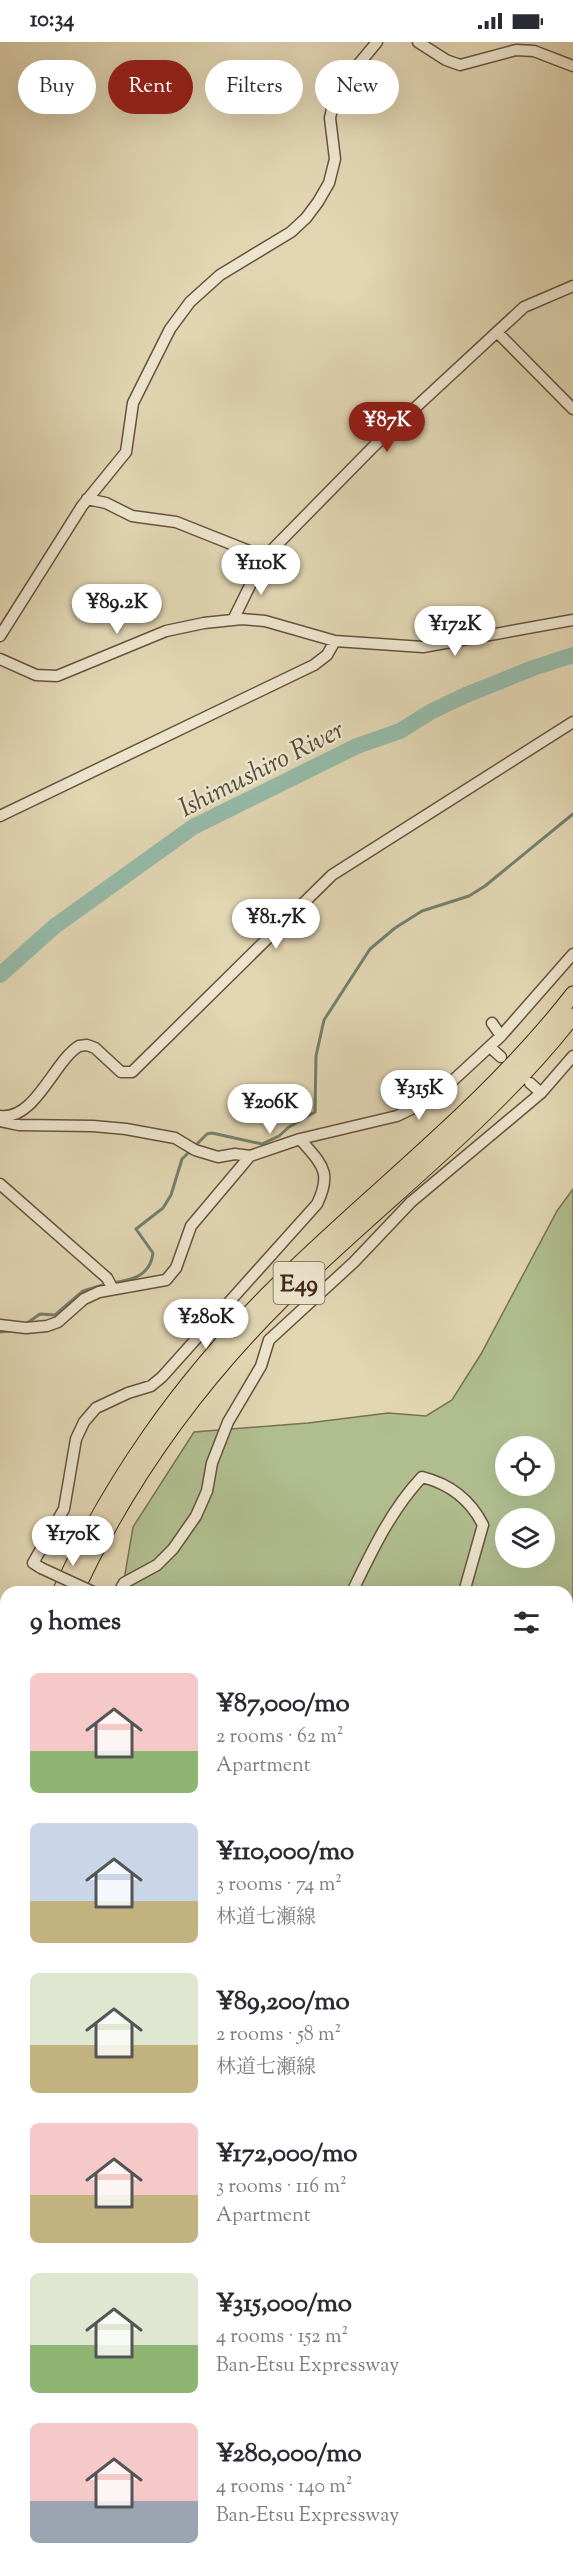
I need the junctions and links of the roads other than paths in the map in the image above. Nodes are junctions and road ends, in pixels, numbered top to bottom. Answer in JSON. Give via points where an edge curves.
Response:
{"nodes":[{"id":1,"x":377,"y":42,"type":"edge"},
{"id":2,"x":418,"y":42,"type":"edge"},
{"id":3,"x":573,"y":66,"type":"edge"},
{"id":4,"x":573,"y":286,"type":"edge"},
{"id":5,"x":496,"y":332,"type":"junction"},
{"id":6,"x":573,"y":409,"type":"edge"},
{"id":7,"x":87,"y":499,"type":"junction"},
{"id":8,"x":263,"y":559,"type":"junction"},
{"id":9,"x":233,"y":620,"type":"junction"},
{"id":10,"x":573,"y":620,"type":"edge"},
{"id":11,"x":0,"y":636,"type":"edge"},
{"id":12,"x":335,"y":641,"type":"junction"},
{"id":13,"x":0,"y":659,"type":"edge"},
{"id":14,"x":573,"y":722,"type":"edge"},
{"id":15,"x":0,"y":816,"type":"edge"},
{"id":16,"x":573,"y":954,"type":"edge"},
{"id":17,"x":573,"y":994,"type":"edge"},
{"id":18,"x":573,"y":1016,"type":"edge"},
{"id":19,"x":492,"y":1023,"type":"dead end"},
{"id":20,"x":501,"y":1036,"type":"junction"},
{"id":21,"x":490,"y":1048,"type":"junction"},
{"id":22,"x":573,"y":1056,"type":"edge"},
{"id":23,"x":501,"y":1057,"type":"dead end"},
{"id":24,"x":530,"y":1083,"type":"dead end"},
{"id":25,"x":541,"y":1093,"type":"junction"},
{"id":26,"x":0,"y":1116,"type":"edge"},
{"id":27,"x":0,"y":1121,"type":"edge"},
{"id":28,"x":300,"y":1139,"type":"junction"},
{"id":29,"x":250,"y":1156,"type":"junction"},
{"id":30,"x":0,"y":1184,"type":"edge"},
{"id":31,"x":113,"y":1289,"type":"junction"},
{"id":32,"x":0,"y":1325,"type":"edge"},
{"id":33,"x":63,"y":1586,"type":"edge"},
{"id":34,"x":78,"y":1586,"type":"edge"},
{"id":35,"x":80,"y":1586,"type":"edge"},
{"id":36,"x":122,"y":1586,"type":"edge"},
{"id":37,"x":355,"y":1586,"type":"edge"},
{"id":38,"x":466,"y":1586,"type":"edge"}],
"edges":[{"from":1,"to":7,"type":"street","via":[[342,84],[334,100],[330,118],[334,159],[329,183],[318,202],[291,232],[220,275],[190,302],[158,350],[135,396],[126,452]]},
{"from":2,"to":3,"type":"street","via":[[454,64],[525,50]]},
{"from":4,"to":5,"type":"street","via":[[532,302]]},
{"from":5,"to":6,"type":"street"},
{"from":5,"to":8,"type":"street","via":[[374,446]]},
{"from":7,"to":8,"type":"street","via":[[132,516],[176,522]]},
{"from":7,"to":11,"type":"street"},
{"from":8,"to":9,"type":"street"},
{"from":9,"to":12,"type":"street","via":[[265,621]]},
{"from":9,"to":13,"type":"street","via":[[166,631],[57,676],[36,675]]},
{"from":10,"to":12,"type":"street","via":[[423,647]]},
{"from":12,"to":15,"type":"street","via":[[327,655],[314,665]]},
{"from":14,"to":26,"type":"street","via":[[332,875],[132,1072],[119,1071],[91,1046],[79,1046],[23,1109],[12,1116]]},
{"from":16,"to":20,"type":"street"},
{"from":17,"to":33,"type":"highway","number":"E49","via":[[477,1101],[268,1294],[178,1393],[92,1525]]},
{"from":18,"to":34,"type":"highway","number":"E49","via":[[476,1120],[306,1277],[226,1358],[146,1461]]},
{"from":19,"to":20,"type":"street"},
{"from":20,"to":21,"type":"street"},
{"from":21,"to":23,"type":"street"},
{"from":21,"to":28,"type":"street","via":[[434,1098],[398,1116]]},
{"from":22,"to":25,"type":"street"},
{"from":24,"to":25,"type":"street"},
{"from":25,"to":36,"type":"street","via":[[411,1202],[354,1262],[269,1340],[261,1366],[228,1422],[196,1516],[157,1565]]},
{"from":27,"to":29,"type":"street","via":[[126,1130],[175,1138],[218,1157]]},
{"from":28,"to":29,"type":"street"},
{"from":28,"to":35,"type":"street","bridge":true,"via":[[325,1173],[324,1189],[316,1203],[156,1383],[96,1408],[84,1422],[76,1439],[64,1509],[33,1563]]},
{"from":29,"to":31,"type":"street","via":[[191,1226],[183,1252],[169,1276],[155,1283]]},
{"from":30,"to":31,"type":"street","via":[[107,1278]]},
{"from":31,"to":32,"type":"street","via":[[84,1299],[58,1322],[46,1326]]},
{"from":37,"to":38,"type":"street","via":[[404,1497],[422,1477],[440,1481],[454,1490],[483,1525]]}]}
